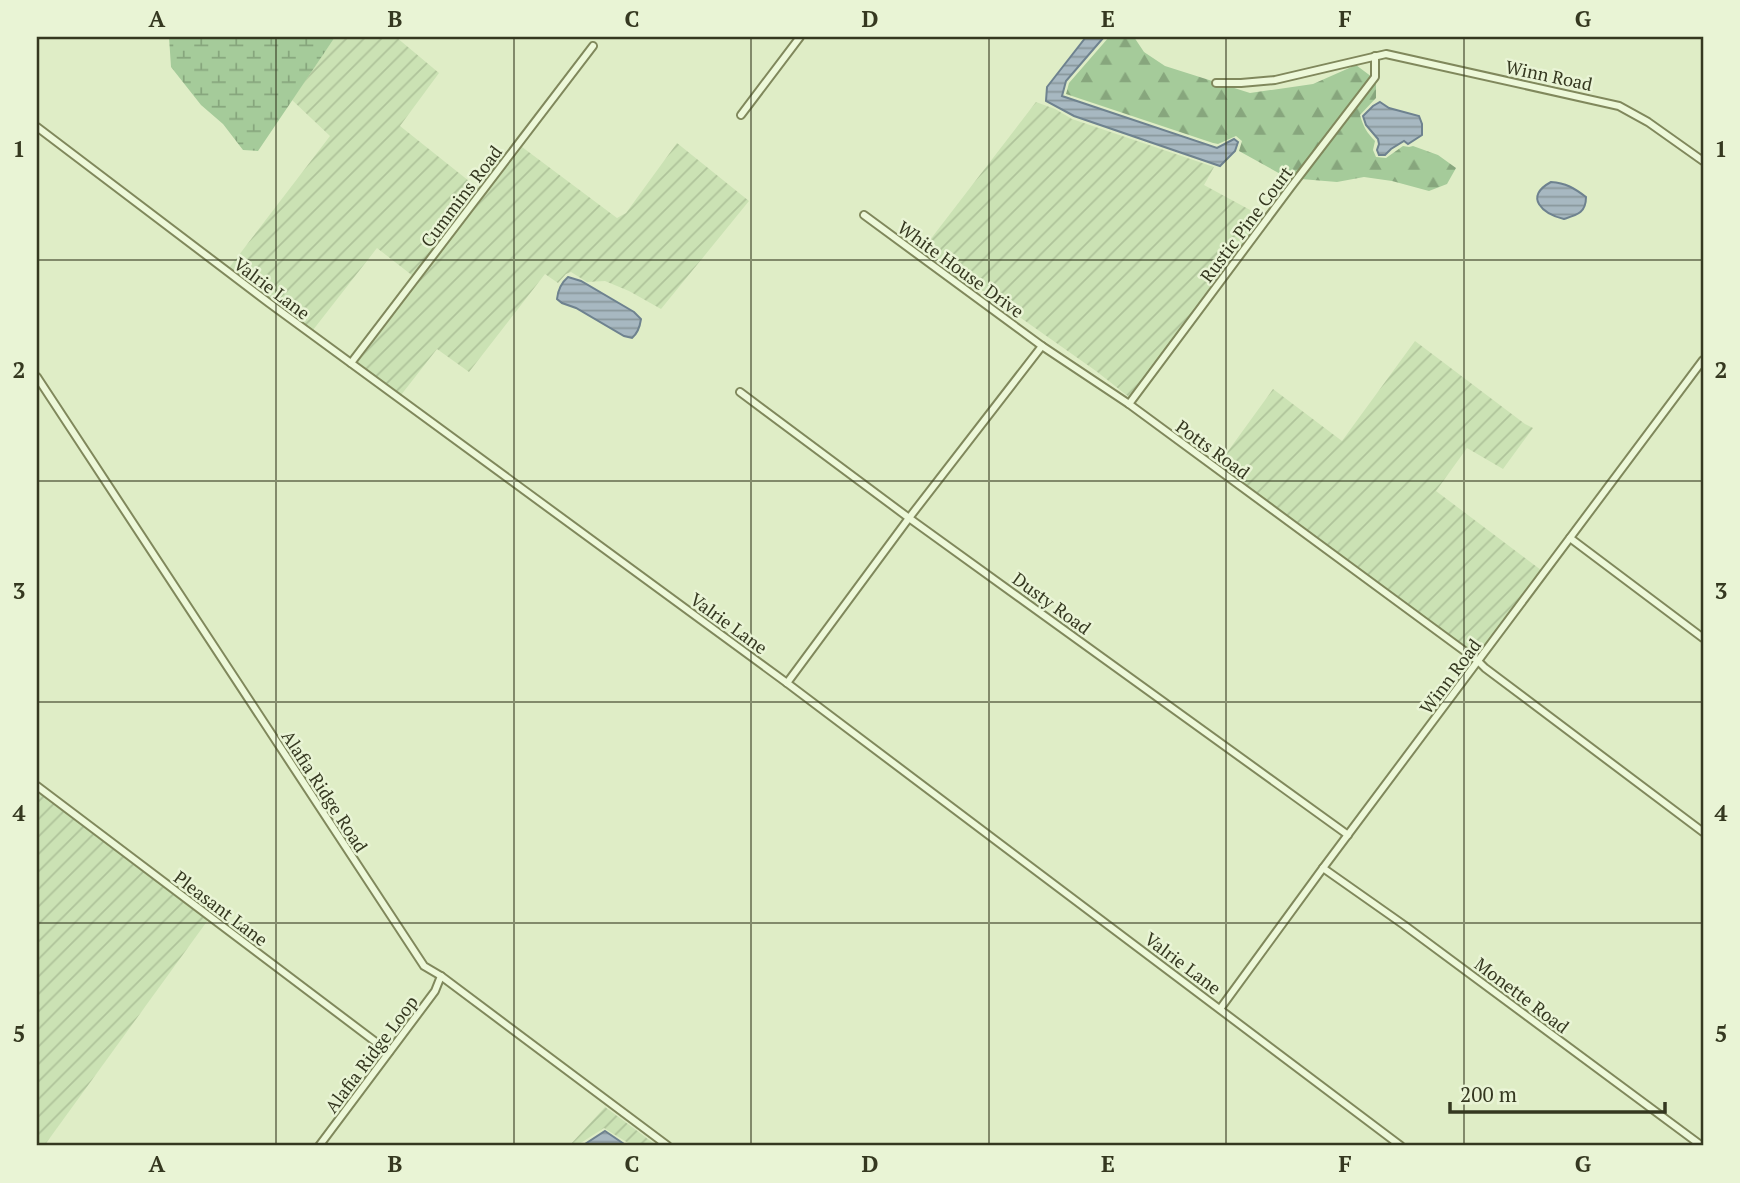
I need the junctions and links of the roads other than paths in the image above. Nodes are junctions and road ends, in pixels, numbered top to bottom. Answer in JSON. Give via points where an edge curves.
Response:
{"nodes":[{"id":1,"x":800,"y":37,"type":"edge"},
{"id":2,"x":593,"y":46,"type":"dead end"},
{"id":3,"x":1375,"y":56,"type":"junction"},
{"id":4,"x":1216,"y":82,"type":"dead end"},
{"id":5,"x":741,"y":115,"type":"dead end"},
{"id":6,"x":37,"y":127,"type":"edge"},
{"id":7,"x":1703,"y":161,"type":"edge"},
{"id":8,"x":864,"y":215,"type":"dead end"},
{"id":9,"x":1042,"y":346,"type":"junction"},
{"id":10,"x":1703,"y":360,"type":"edge"},
{"id":11,"x":351,"y":363,"type":"junction"},
{"id":12,"x":37,"y":377,"type":"edge"},
{"id":13,"x":740,"y":392,"type":"dead end"},
{"id":14,"x":1129,"y":404,"type":"junction"},
{"id":15,"x":909,"y":517,"type":"junction"},
{"id":16,"x":1570,"y":538,"type":"junction"},
{"id":17,"x":1703,"y":638,"type":"edge"},
{"id":18,"x":1478,"y":661,"type":"junction"},
{"id":19,"x":787,"y":683,"type":"junction"},
{"id":20,"x":37,"y":786,"type":"edge"},
{"id":21,"x":1703,"y":832,"type":"edge"},
{"id":22,"x":1348,"y":835,"type":"junction"},
{"id":23,"x":1323,"y":868,"type":"junction"},
{"id":24,"x":441,"y":976,"type":"junction"},
{"id":25,"x":1220,"y":1009,"type":"junction"},
{"id":26,"x":389,"y":1052,"type":"junction"},
{"id":27,"x":319,"y":1146,"type":"edge"},
{"id":28,"x":668,"y":1146,"type":"edge"},
{"id":29,"x":1401,"y":1146,"type":"edge"},
{"id":30,"x":1702,"y":1146,"type":"edge"}],
"edges":[{"from":1,"to":5,"type":"street"},
{"from":2,"to":11,"type":"street","name":"Cummins Road"},
{"from":3,"to":4,"type":"street","name":"Winn Road","via":[[1275,80]]},
{"from":3,"to":7,"type":"street","name":"Winn Road","via":[[1386,54],[1619,106]]},
{"from":3,"to":14,"type":"street","name":"Rustic Pine Court","via":[[1375,77]]},
{"from":6,"to":11,"type":"street","name":"Valrie Lane"},
{"from":8,"to":9,"type":"street","name":"White House Drive"},
{"from":9,"to":14,"type":"street","name":"Potts Road"},
{"from":9,"to":15,"type":"street"},
{"from":10,"to":16,"type":"street","name":"Winn Road"},
{"from":11,"to":19,"type":"street","name":"Valrie Lane"},
{"from":12,"to":24,"type":"street","name":"Alafia Ridge Road","via":[[424,965]]},
{"from":13,"to":15,"type":"street","name":"Dusty Road"},
{"from":14,"to":18,"type":"street","name":"Potts Road"},
{"from":15,"to":19,"type":"street"},
{"from":15,"to":22,"type":"street","name":"Dusty Road"},
{"from":16,"to":17,"type":"street"},
{"from":16,"to":18,"type":"street","name":"Winn Road"},
{"from":18,"to":21,"type":"street","name":"Potts Road"},
{"from":18,"to":22,"type":"street","name":"Winn Road"},
{"from":19,"to":25,"type":"street","name":"Valrie Lane"},
{"from":20,"to":26,"type":"street","name":"Pleasant Lane"},
{"from":22,"to":23,"type":"street","name":"Winn Road"},
{"from":23,"to":25,"type":"street","name":"Winn Road"},
{"from":23,"to":30,"type":"street","name":"Monette Road"},
{"from":24,"to":26,"type":"street","name":"Alafia Ridge Loop","via":[[435,991]]},
{"from":24,"to":28,"type":"street","name":"Alafia Ridge Road"},
{"from":25,"to":29,"type":"street","name":"Valrie Lane"},
{"from":26,"to":27,"type":"street","name":"Alafia Ridge Loop"}]}
